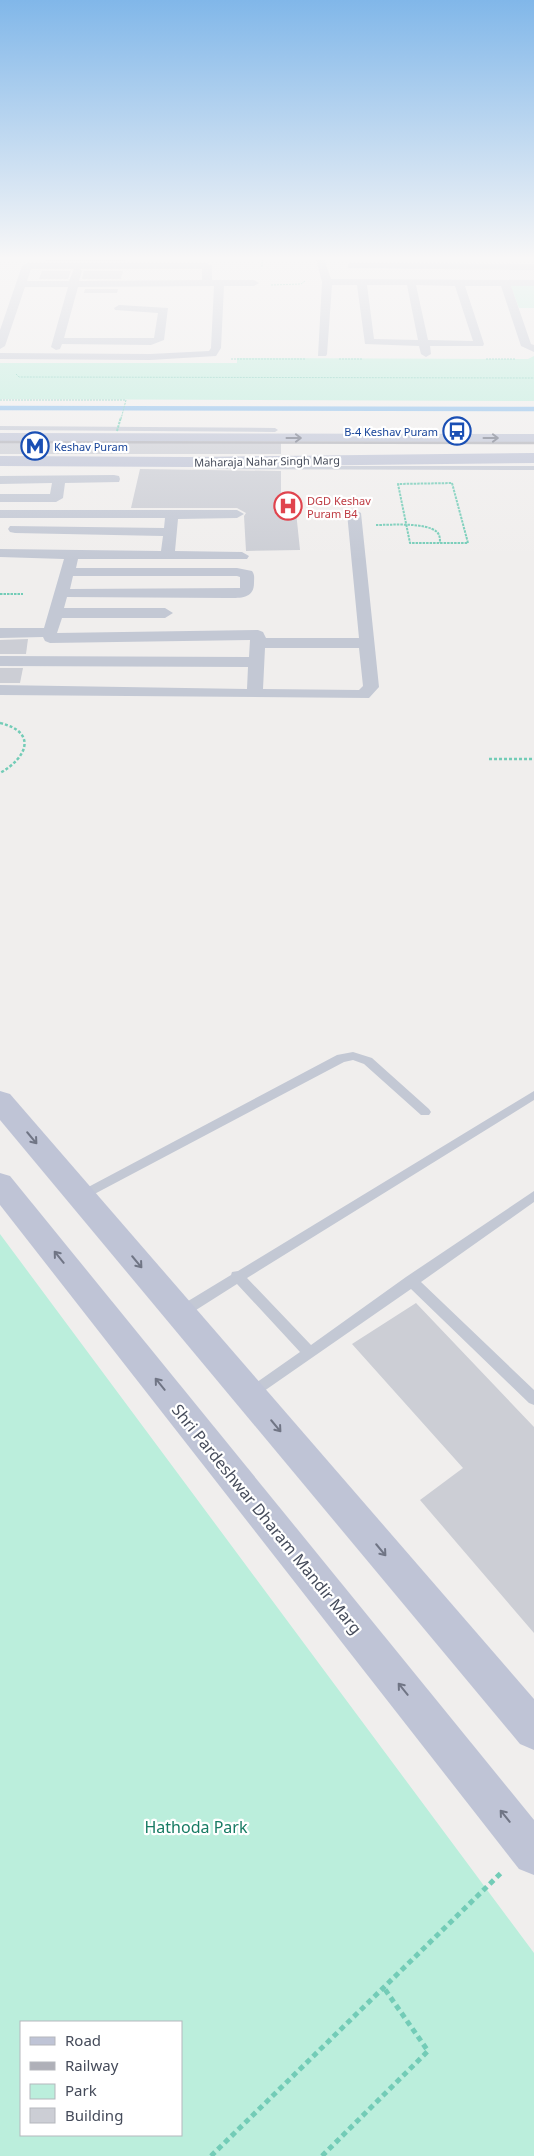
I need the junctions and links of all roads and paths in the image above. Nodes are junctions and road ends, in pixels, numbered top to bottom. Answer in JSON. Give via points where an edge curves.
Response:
{"nodes":[{"id":1,"x":80,"y":377,"type":"dead end"},
{"id":2,"x":534,"y":378,"type":"edge"},
{"id":3,"x":0,"y":400,"type":"edge"},
{"id":4,"x":0,"y":428,"type":"edge"},
{"id":5,"x":117,"y":430,"type":"dead end"},
{"id":6,"x":275,"y":430,"type":"dead end"},
{"id":7,"x":0,"y":437,"type":"edge"},
{"id":8,"x":534,"y":438,"type":"edge"},
{"id":9,"x":534,"y":458,"type":"edge"},
{"id":10,"x":0,"y":460,"type":"edge"},
{"id":11,"x":232,"y":464,"type":"junction"},
{"id":12,"x":0,"y":466,"type":"edge"},
{"id":13,"x":534,"y":468,"type":"edge"},
{"id":14,"x":59,"y":479,"type":"junction"},
{"id":15,"x":114,"y":479,"type":"dead end"},
{"id":16,"x":0,"y":480,"type":"edge"},
{"id":17,"x":0,"y":498,"type":"edge"},
{"id":18,"x":0,"y":514,"type":"edge"},
{"id":19,"x":237,"y":514,"type":"dead end"},
{"id":20,"x":173,"y":515,"type":"junction"},
{"id":21,"x":355,"y":519,"type":"joint"},
{"id":22,"x":406,"y":526,"type":"junction"},
{"id":23,"x":15,"y":529,"type":"dead end"},
{"id":24,"x":172,"y":532,"type":"junction"},
{"id":25,"x":440,"y":543,"type":"junction"},
{"id":26,"x":0,"y":553,"type":"edge"},
{"id":27,"x":72,"y":555,"type":"junction"},
{"id":28,"x":168,"y":556,"type":"junction"},
{"id":29,"x":242,"y":556,"type":"dead end"},
{"id":30,"x":68,"y":572,"type":"junction"},
{"id":31,"x":61,"y":593,"type":"junction"},
{"id":32,"x":0,"y":594,"type":"edge"},
{"id":33,"x":23,"y":594,"type":"dead end"},
{"id":34,"x":55,"y":613,"type":"junction"},
{"id":35,"x":165,"y":613,"type":"dead end"},
{"id":36,"x":0,"y":633,"type":"edge"},
{"id":37,"x":50,"y":635,"type":"junction"},
{"id":38,"x":259,"y":643,"type":"junction"},
{"id":39,"x":367,"y":643,"type":"junction"},
{"id":40,"x":0,"y":661,"type":"edge"},
{"id":41,"x":48,"y":661,"type":"junction"},
{"id":42,"x":256,"y":662,"type":"junction"},
{"id":43,"x":0,"y":690,"type":"edge"},
{"id":44,"x":45,"y":691,"type":"junction"},
{"id":45,"x":255,"y":694,"type":"junction"},
{"id":46,"x":0,"y":723,"type":"edge"},
{"id":47,"x":489,"y":759,"type":"dead end"},
{"id":48,"x":534,"y":760,"type":"edge"},
{"id":49,"x":0,"y":773,"type":"edge"},
{"id":50,"x":534,"y":1095,"type":"edge"},
{"id":51,"x":0,"y":1101,"type":"edge"},
{"id":52,"x":425,"y":1112,"type":"dead end"},
{"id":53,"x":0,"y":1184,"type":"edge"},
{"id":54,"x":81,"y":1196,"type":"junction"},
{"id":55,"x":534,"y":1196,"type":"edge"},
{"id":56,"x":237,"y":1276,"type":"junction"},
{"id":57,"x":411,"y":1281,"type":"junction"},
{"id":58,"x":180,"y":1313,"type":"junction"},
{"id":59,"x":310,"y":1353,"type":"junction"},
{"id":60,"x":250,"y":1395,"type":"junction"},
{"id":61,"x":534,"y":1398,"type":"edge"},
{"id":62,"x":534,"y":1730,"type":"edge"},
{"id":63,"x":531,"y":1850,"type":"edge"},
{"id":64,"x":384,"y":1988,"type":"junction"},
{"id":65,"x":213,"y":2155,"type":"edge"},
{"id":66,"x":322,"y":2156,"type":"edge"}],
"edges":[{"from":1,"to":2,"type":"path"},
{"from":3,"to":5,"type":"path","bridge":true,"via":[[126,400]]},
{"from":4,"to":6,"type":"lane"},
{"from":7,"to":8,"type":"main road","name":"Maharaja Nahar Singh Marg","one_way":true},
{"from":9,"to":11,"type":"main road","name":"Maharaja Nahar Singh Marg"},
{"from":10,"to":11,"type":"main road","name":"Maharaja Nahar Singh Marg"},
{"from":11,"to":12,"type":"lane"},
{"from":11,"to":13,"type":"lane"},
{"from":14,"to":15,"type":"street"},
{"from":14,"to":16,"type":"street"},
{"from":14,"to":17,"type":"street","via":[[56,498]]},
{"from":18,"to":20,"type":"street"},
{"from":19,"to":20,"type":"street"},
{"from":20,"to":24,"type":"street"},
{"from":21,"to":22,"type":"path"},
{"from":21,"to":39,"type":"street"},
{"from":22,"to":25,"type":"path","via":[[435,530]]},
{"from":22,"to":25,"type":"path","via":[[410,543]]},
{"from":22,"to":25,"type":"path","via":[[398,484],[452,483],[468,542]]},
{"from":23,"to":24,"type":"street"},
{"from":24,"to":28,"type":"street"},
{"from":26,"to":27,"type":"street"},
{"from":27,"to":28,"type":"street"},
{"from":27,"to":30,"type":"street"},
{"from":28,"to":29,"type":"street"},
{"from":30,"to":31,"type":"street"},
{"from":30,"to":31,"type":"street","via":[[237,572],[247,574],[247,590],[227,594]]},
{"from":31,"to":34,"type":"street"},
{"from":32,"to":33,"type":"path"},
{"from":34,"to":35,"type":"street"},
{"from":34,"to":37,"type":"street"},
{"from":36,"to":37,"type":"street"},
{"from":37,"to":38,"type":"street","via":[[250,634],[258,635]]},
{"from":37,"to":41,"type":"street"},
{"from":38,"to":39,"type":"street"},
{"from":38,"to":42,"type":"street"},
{"from":39,"to":45,"type":"street","via":[[372,687],[363,695]]},
{"from":40,"to":41,"type":"street"},
{"from":41,"to":42,"type":"street"},
{"from":41,"to":44,"type":"street"},
{"from":42,"to":45,"type":"street"},
{"from":43,"to":44,"type":"street"},
{"from":44,"to":45,"type":"street"},
{"from":46,"to":49,"type":"path","via":[[20,730],[25,737],[25,749],[19,760]]},
{"from":47,"to":48,"type":"path"},
{"from":50,"to":56,"type":"lane"},
{"from":51,"to":54,"type":"main road","one_way":true},
{"from":52,"to":54,"type":"lane","via":[[368,1061],[353,1056],[341,1058]]},
{"from":63,"to":53,"type":"main road","name":"Shri Pardeshwar Dharam Mandir Marg","one_way":true},
{"from":54,"to":58,"type":"main road","one_way":true},
{"from":55,"to":57,"type":"lane"},
{"from":56,"to":58,"type":"lane"},
{"from":56,"to":59,"type":"lane"},
{"from":57,"to":59,"type":"lane"},
{"from":57,"to":61,"type":"lane"},
{"from":58,"to":60,"type":"main road"},
{"from":59,"to":60,"type":"lane"},
{"from":60,"to":62,"type":"main road","one_way":true},
{"from":63,"to":64,"type":"path"},
{"from":64,"to":65,"type":"path"},
{"from":64,"to":66,"type":"path","via":[[428,2051]]}]}
